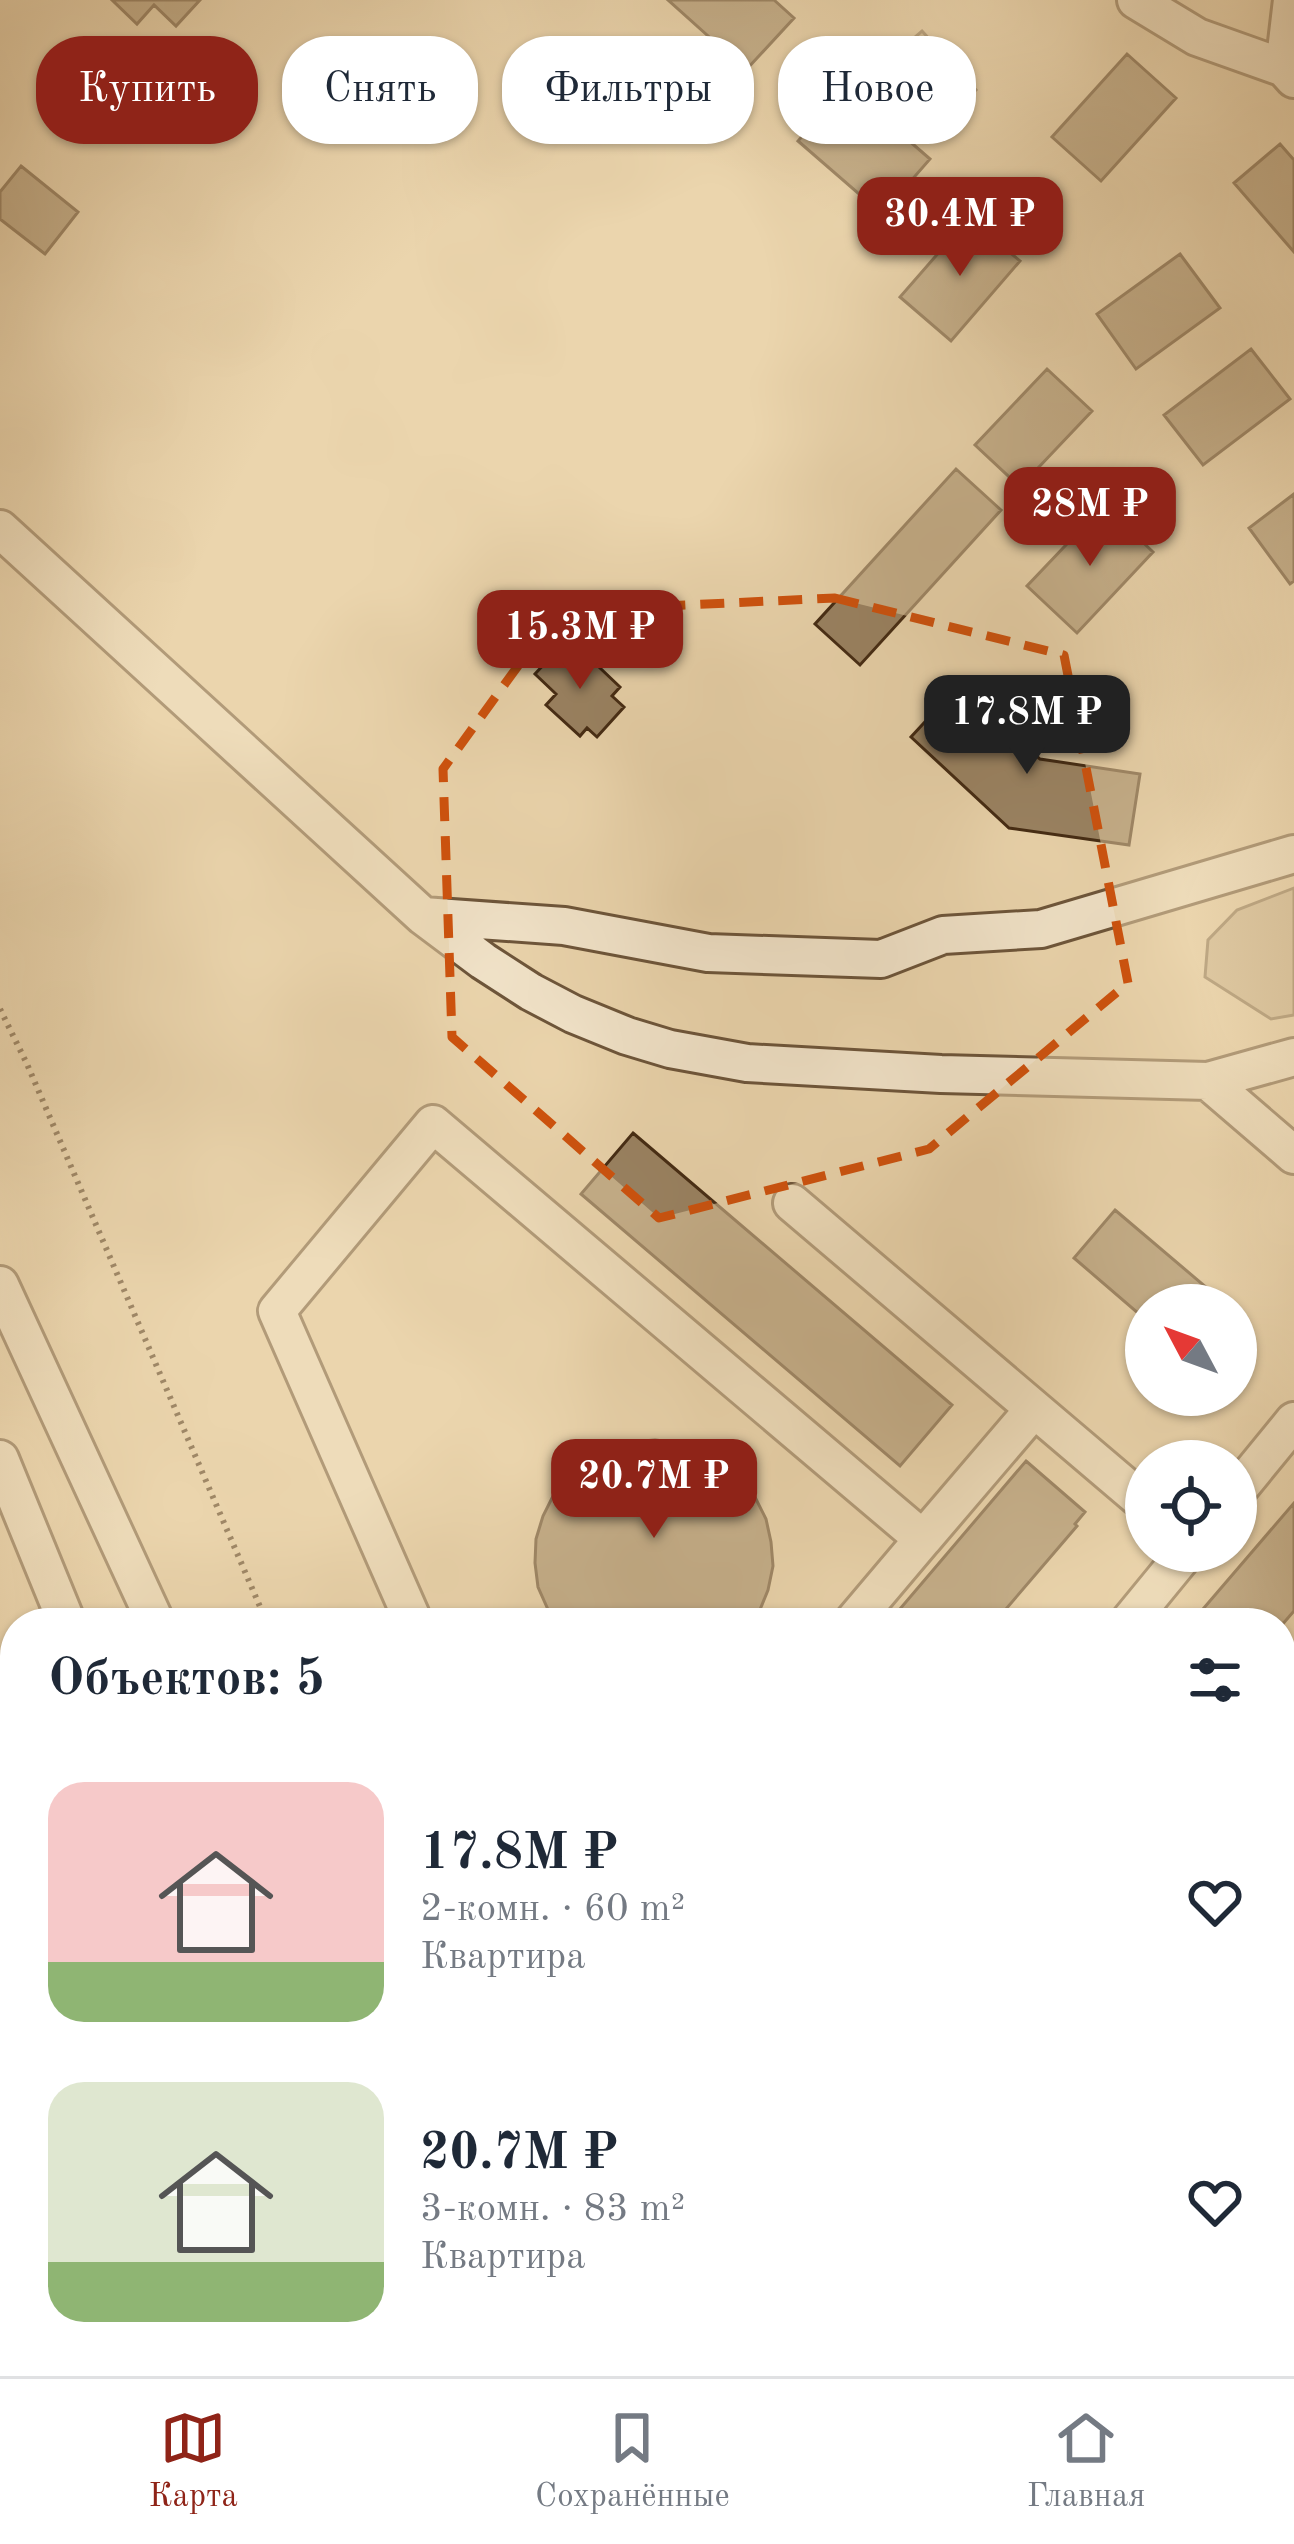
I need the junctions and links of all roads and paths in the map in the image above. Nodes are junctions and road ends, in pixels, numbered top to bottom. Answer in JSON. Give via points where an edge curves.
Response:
{"nodes":[{"id":1,"x":1136,"y":0,"type":"edge"},
{"id":2,"x":1292,"y":0,"type":"edge"},
{"id":3,"x":1289,"y":74,"type":"edge"},
{"id":4,"x":0,"y":529,"type":"edge"},
{"id":5,"x":1294,"y":854,"type":"edge"},
{"id":6,"x":423,"y":916,"type":"junction"},
{"id":7,"x":0,"y":1009,"type":"edge"},
{"id":8,"x":1294,"y":1057,"type":"edge"},
{"id":9,"x":1208,"y":1081,"type":"junction"},
{"id":10,"x":1294,"y":1155,"type":"edge"},
{"id":11,"x":792,"y":1203,"type":"dead end"},
{"id":12,"x":0,"y":1285,"type":"edge"},
{"id":13,"x":1034,"y":1408,"type":"junction"},
{"id":14,"x":1294,"y":1421,"type":"edge"},
{"id":15,"x":0,"y":1460,"type":"edge"},
{"id":16,"x":1257,"y":1466,"type":"edge"},
{"id":17,"x":1125,"y":1486,"type":"edge"},
{"id":18,"x":923,"y":1540,"type":"junction"},
{"id":19,"x":1170,"y":1572,"type":"edge"},
{"id":20,"x":61,"y":1608,"type":"edge"},
{"id":21,"x":149,"y":1608,"type":"edge"},
{"id":22,"x":261,"y":1608,"type":"edge"},
{"id":23,"x":407,"y":1608,"type":"edge"},
{"id":24,"x":865,"y":1608,"type":"edge"},
{"id":25,"x":1140,"y":1608,"type":"edge"}],
"edges":[{"from":1,"to":3,"type":"street","via":[[1197,38]]},
{"from":2,"to":3,"type":"street"},
{"from":4,"to":6,"type":"street"},
{"from":5,"to":6,"type":"street","via":[[1041,929],[944,935],[881,959],[708,953],[564,926]]},
{"from":6,"to":9,"type":"street","via":[[531,992],[670,1049],[747,1063]]},
{"from":7,"to":22,"type":"path"},
{"from":8,"to":9,"type":"street"},
{"from":9,"to":10,"type":"street"},
{"from":11,"to":13,"type":"street"},
{"from":12,"to":21,"type":"street"},
{"from":13,"to":17,"type":"street"},
{"from":13,"to":18,"type":"street"},
{"from":14,"to":16,"type":"street"},
{"from":15,"to":20,"type":"street"},
{"from":18,"to":23,"type":"street","via":[[433,1124],[277,1311]]},
{"from":18,"to":24,"type":"street"},
{"from":19,"to":25,"type":"street"}]}
